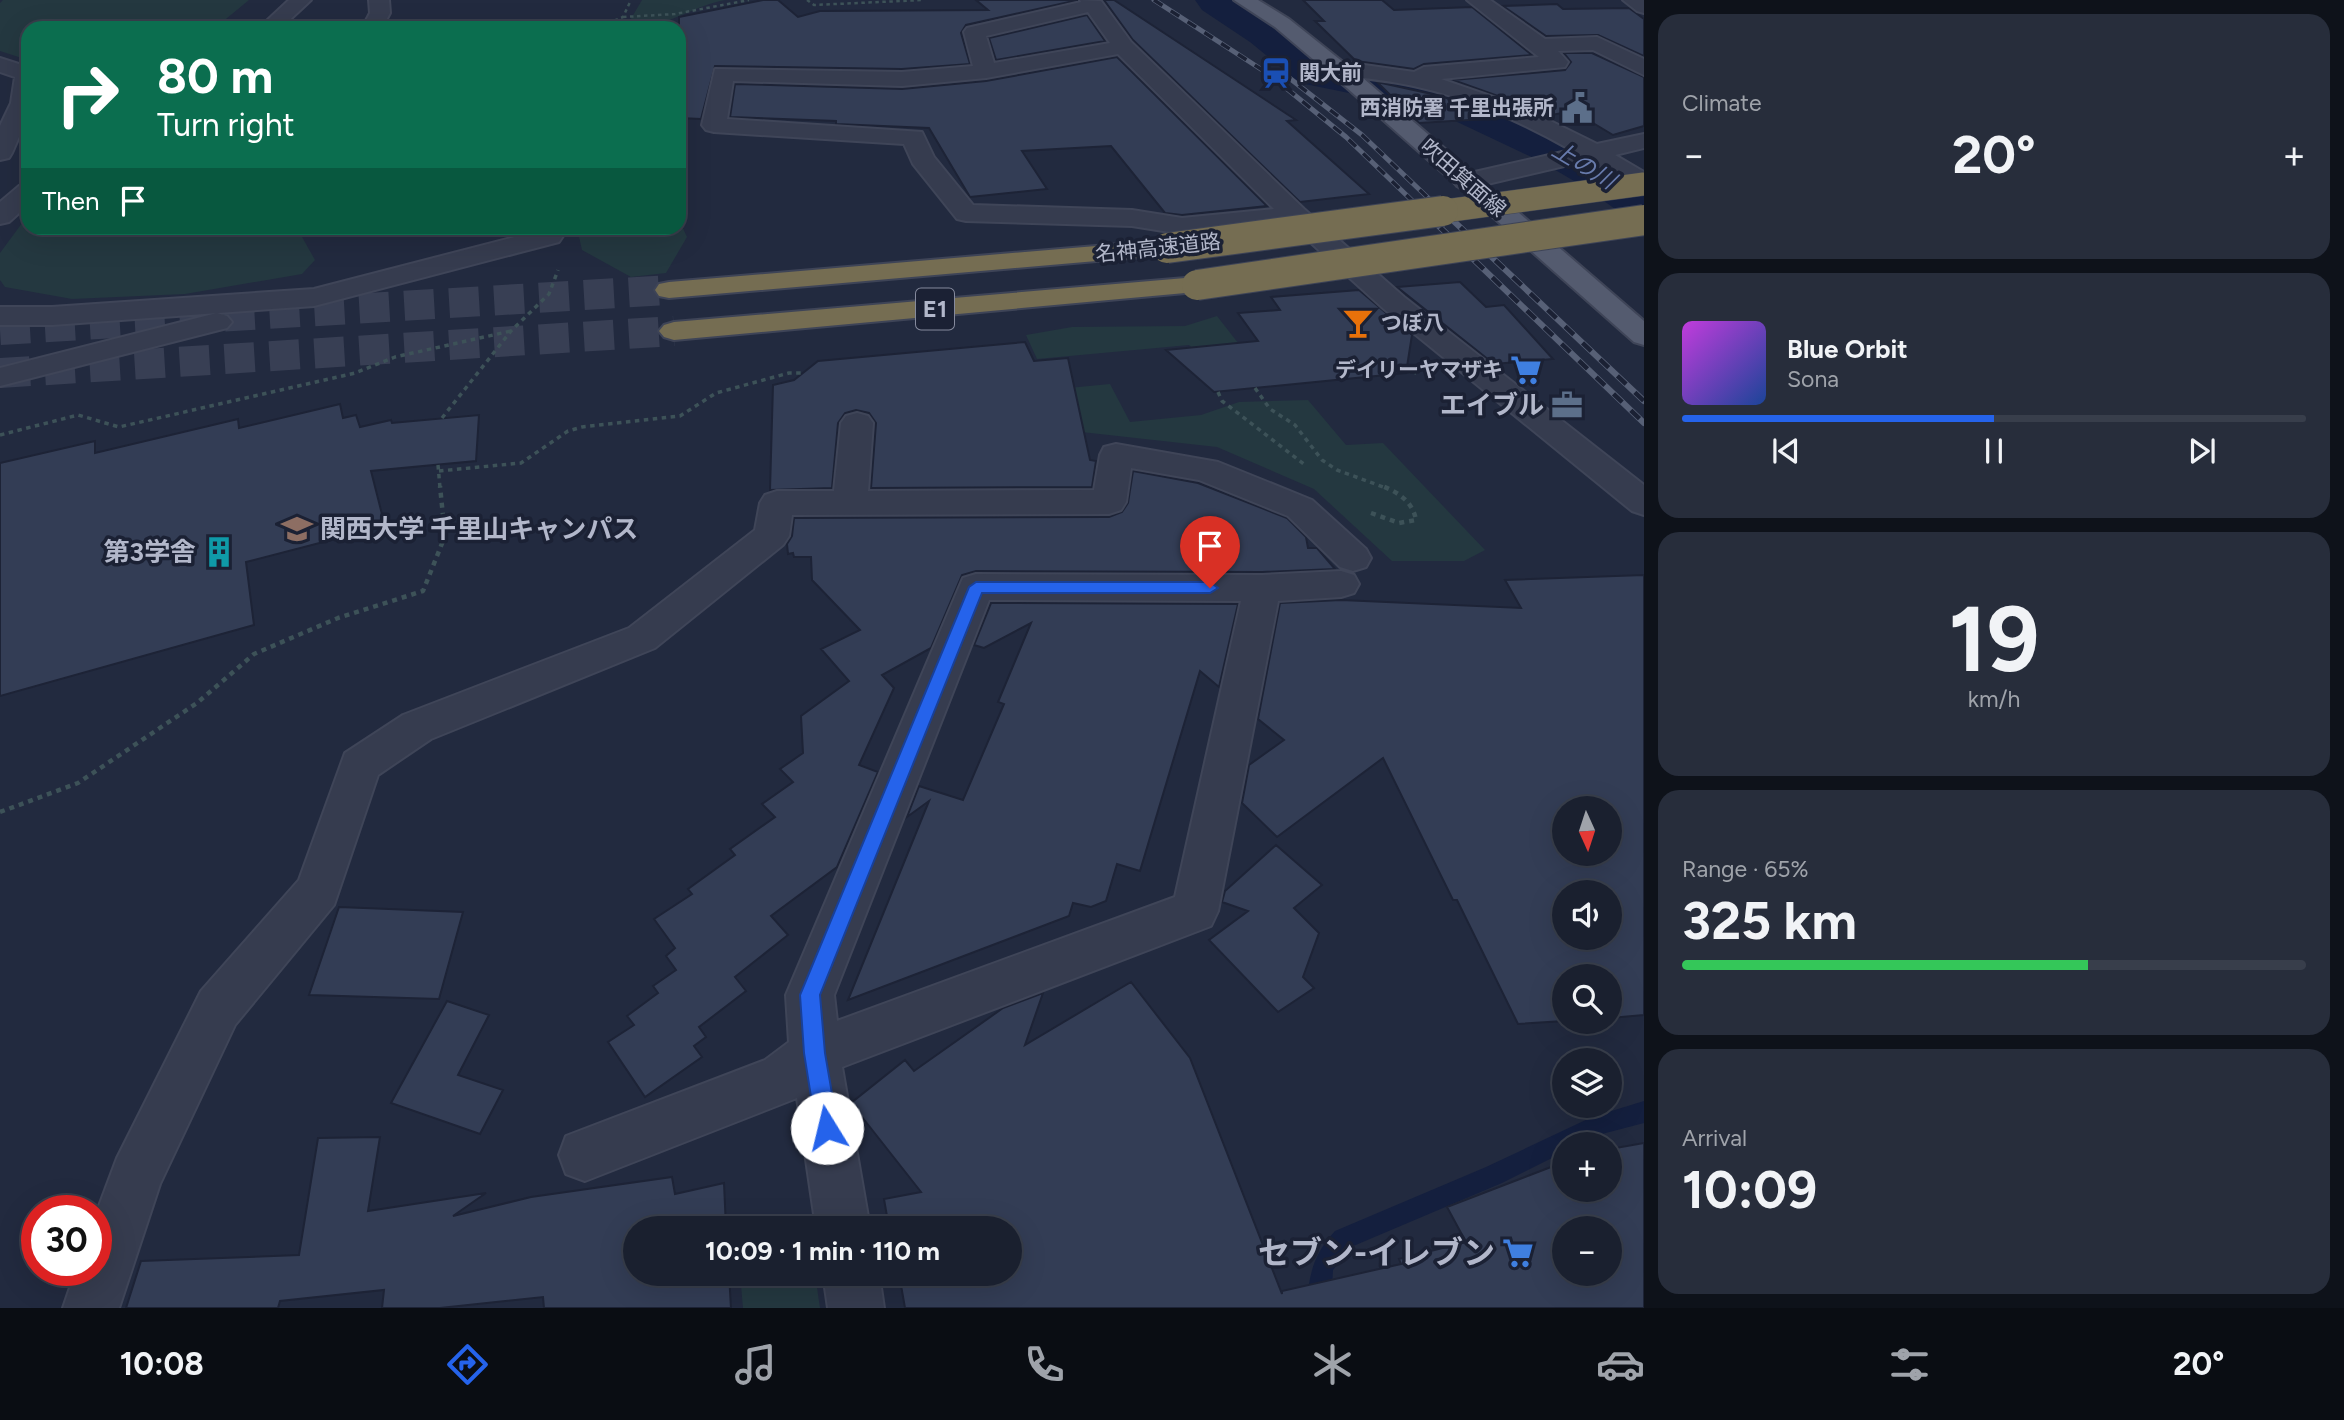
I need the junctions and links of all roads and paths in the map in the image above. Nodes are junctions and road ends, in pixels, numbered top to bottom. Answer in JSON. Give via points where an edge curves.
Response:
{"nodes":[{"id":1,"x":301,"y":0,"type":"edge"},
{"id":2,"x":379,"y":0,"type":"edge"},
{"id":3,"x":631,"y":0,"type":"edge"},
{"id":4,"x":748,"y":0,"type":"edge"},
{"id":5,"x":807,"y":0,"type":"edge"},
{"id":6,"x":923,"y":0,"type":"edge"},
{"id":7,"x":1244,"y":0,"type":"edge"},
{"id":8,"x":1477,"y":0,"type":"edge"},
{"id":9,"x":1633,"y":0,"type":"edge"},
{"id":10,"x":1092,"y":2,"type":"edge"},
{"id":11,"x":1644,"y":7,"type":"edge"},
{"id":12,"x":623,"y":17,"type":"junction"},
{"id":13,"x":277,"y":21,"type":"edge"},
{"id":14,"x":376,"y":21,"type":"edge"},
{"id":15,"x":613,"y":21,"type":"edge"},
{"id":16,"x":1540,"y":46,"type":"junction"},
{"id":17,"x":1123,"y":47,"type":"junction"},
{"id":18,"x":0,"y":65,"type":"edge"},
{"id":19,"x":1644,"y":68,"type":"edge"},
{"id":20,"x":986,"y":71,"type":"junction"},
{"id":21,"x":21,"y":72,"type":"edge"},
{"id":22,"x":1344,"y":74,"type":"junction"},
{"id":23,"x":1402,"y":76,"type":"junction"},
{"id":24,"x":21,"y":105,"type":"edge"},
{"id":25,"x":908,"y":108,"type":"junction"},
{"id":26,"x":1644,"y":141,"type":"edge"},
{"id":27,"x":0,"y":153,"type":"edge"},
{"id":28,"x":1582,"y":156,"type":"junction"},
{"id":29,"x":1466,"y":181,"type":"junction"},
{"id":30,"x":1644,"y":183,"type":"edge"},
{"id":31,"x":21,"y":197,"type":"edge"},
{"id":32,"x":1295,"y":215,"type":"junction"},
{"id":33,"x":0,"y":216,"type":"edge"},
{"id":34,"x":1644,"y":220,"type":"edge"},
{"id":35,"x":536,"y":235,"type":"edge"},
{"id":36,"x":548,"y":235,"type":"edge"},
{"id":37,"x":669,"y":290,"type":"tunnel mouth"},
{"id":38,"x":314,"y":297,"type":"junction"},
{"id":39,"x":0,"y":316,"type":"edge"},
{"id":40,"x":511,"y":331,"type":"junction"},
{"id":41,"x":674,"y":331,"type":"tunnel mouth"},
{"id":42,"x":1644,"y":336,"type":"edge"},
{"id":43,"x":803,"y":373,"type":"dead end"},
{"id":44,"x":0,"y":377,"type":"edge"},
{"id":45,"x":1255,"y":388,"type":"dead end"},
{"id":46,"x":1218,"y":392,"type":"dead end"},
{"id":47,"x":442,"y":418,"type":"dead end"},
{"id":48,"x":858,"y":424,"type":"dead end"},
{"id":49,"x":0,"y":435,"type":"edge"},
{"id":50,"x":1313,"y":471,"type":"dead end"},
{"id":51,"x":850,"y":503,"type":"junction"},
{"id":52,"x":1644,"y":503,"type":"edge"},
{"id":53,"x":1362,"y":507,"type":"dead end"},
{"id":54,"x":1262,"y":588,"type":"junction"},
{"id":55,"x":0,"y":812,"type":"edge"},
{"id":56,"x":814,"y":1053,"type":"junction"},
{"id":57,"x":585,"y":1155,"type":"dead end"},
{"id":58,"x":841,"y":1216,"type":"edge"},
{"id":59,"x":853,"y":1286,"type":"edge"},
{"id":60,"x":92,"y":1308,"type":"edge"},
{"id":61,"x":856,"y":1308,"type":"edge"}],
"edges":[{"from":1,"to":13,"type":"street"},
{"from":2,"to":14,"type":"street"},
{"from":3,"to":12,"type":"path"},
{"from":4,"to":12,"type":"path","via":[[675,14]]},
{"from":5,"to":6,"type":"path","via":[[814,5]]},
{"from":7,"to":22,"type":"main road","name":"吹田箕面線","via":[[1282,23]]},
{"from":8,"to":16,"type":"street"},
{"from":9,"to":11,"type":"street"},
{"from":10,"to":17,"type":"street"},
{"from":10,"to":20,"type":"street","via":[[974,32]]},
{"from":12,"to":15,"type":"path"},
{"from":16,"to":19,"type":"street","via":[[1597,43]]},
{"from":16,"to":23,"type":"street","via":[[1557,62]]},
{"from":17,"to":20,"type":"street"},
{"from":17,"to":32,"type":"street"},
{"from":18,"to":21,"type":"street"},
{"from":20,"to":25,"type":"street"},
{"from":22,"to":23,"type":"street"},
{"from":22,"to":29,"type":"main road","name":"吹田箕面線"},
{"from":23,"to":28,"type":"street","via":[[1491,104]]},
{"from":24,"to":27,"type":"street"},
{"from":25,"to":25,"type":"street","via":[[714,125],[723,75]]},
{"from":25,"to":32,"type":"street","via":[[922,159],[966,213],[1132,218],[1182,226]]},
{"from":26,"to":28,"type":"street"},
{"from":28,"to":29,"type":"street"},
{"from":28,"to":30,"type":"street"},
{"from":29,"to":42,"type":"main road","name":"吹田箕面線"},
{"from":30,"to":37,"type":"highway","name":"名神高速道路","number":"E1","bridge":true,"via":[[1167,248]]},
{"from":31,"to":33,"type":"street"},
{"from":32,"to":52,"type":"street","via":[[1394,303]]},
{"from":34,"to":41,"type":"highway","name":"名神高速道路","number":"E1","bridge":true,"via":[[1197,285]]},
{"from":35,"to":38,"type":"street"},
{"from":36,"to":40,"type":"path","via":[[560,266],[549,294]]},
{"from":38,"to":39,"type":"street"},
{"from":38,"to":44,"type":"street"},
{"from":40,"to":47,"type":"path"},
{"from":40,"to":49,"type":"path","via":[[395,357],[355,373],[119,427],[78,415]]},
{"from":43,"to":55,"type":"path","via":[[716,393],[680,416],[568,431],[521,463],[439,468],[445,536],[423,591],[338,618],[254,654],[197,703],[78,783]]},
{"from":45,"to":53,"type":"path","via":[[1270,409],[1295,425],[1322,460],[1395,491],[1414,509],[1416,520],[1391,522]]},
{"from":46,"to":50,"type":"path","via":[[1222,401]]},
{"from":48,"to":51,"type":"street"},
{"from":51,"to":54,"type":"street","via":[[1109,502],[1116,455],[1206,470],[1300,508],[1347,571]]},
{"from":51,"to":60,"type":"street","via":[[777,503],[771,537],[642,638],[416,727],[359,765],[318,891],[218,1008],[136,1177]]},
{"from":54,"to":56,"type":"street","via":[[1195,911]]},
{"from":54,"to":56,"type":"street","via":[[976,587],[810,995]]},
{"from":56,"to":57,"type":"street","via":[[781,1079]]},
{"from":56,"to":58,"type":"street"},
{"from":59,"to":61,"type":"street"}]}
